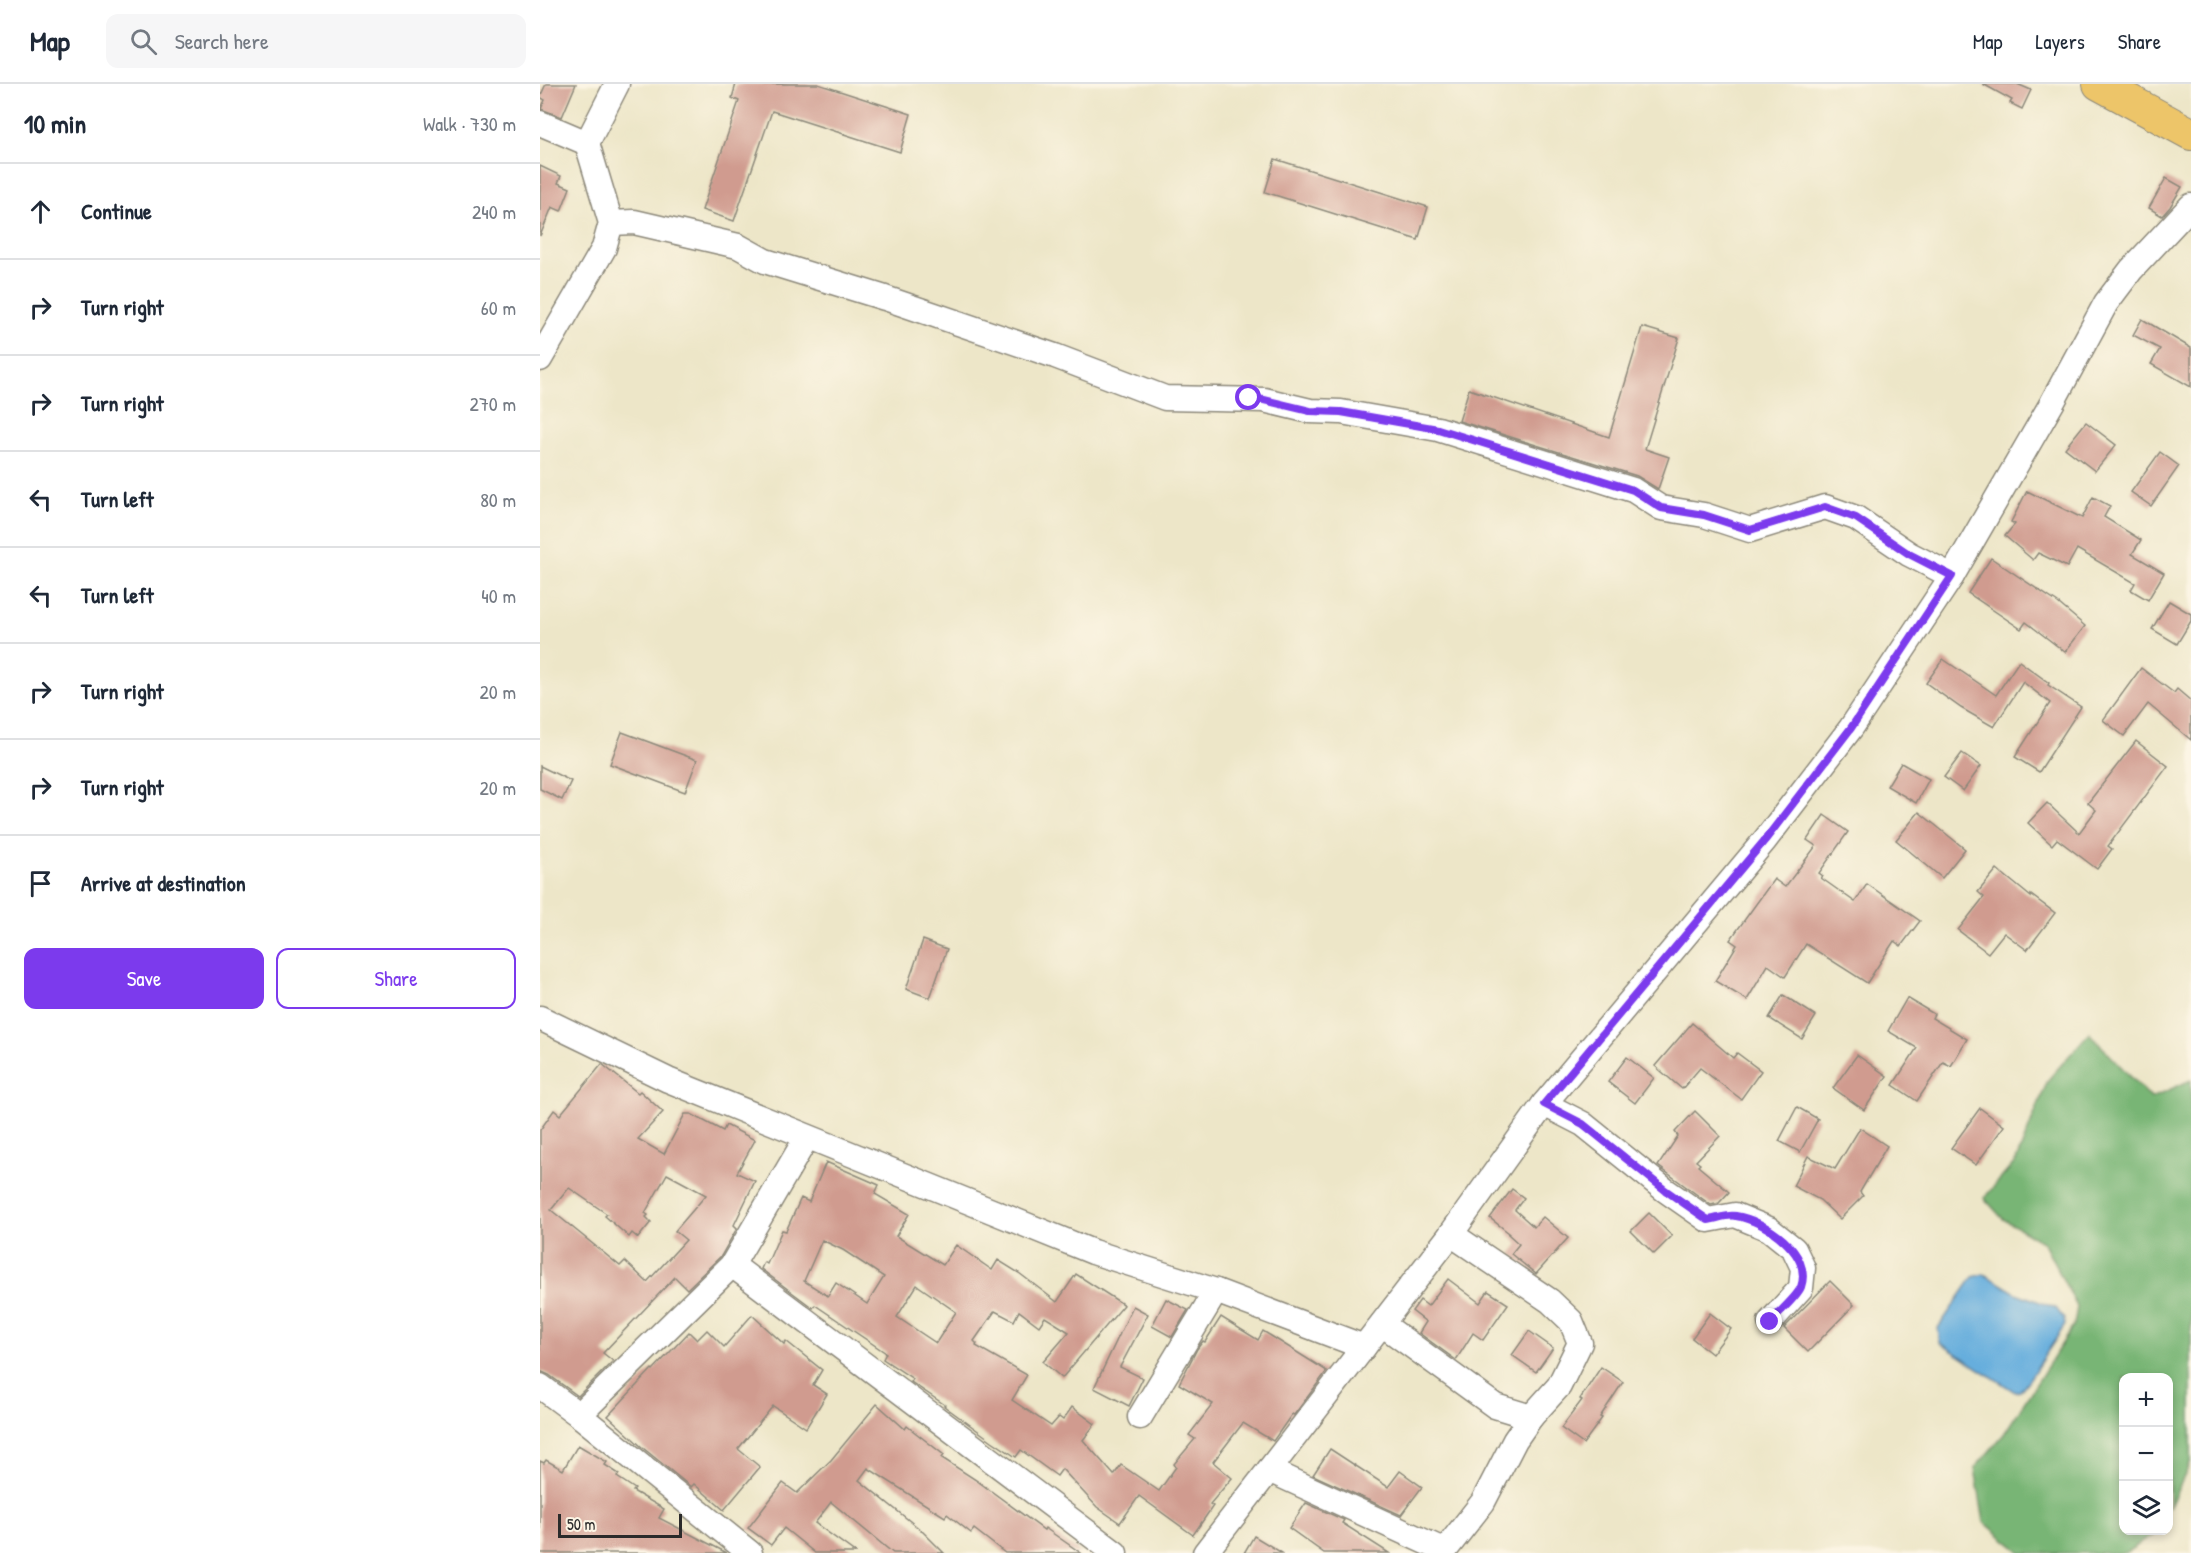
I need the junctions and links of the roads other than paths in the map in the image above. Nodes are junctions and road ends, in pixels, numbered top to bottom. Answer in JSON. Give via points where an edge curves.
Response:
{"nodes":[{"id":1,"x":617,"y":84,"type":"edge"},
{"id":2,"x":2099,"y":84,"type":"edge"},
{"id":3,"x":540,"y":123,"type":"edge"},
{"id":4,"x":2191,"y":134,"type":"edge"},
{"id":5,"x":587,"y":143,"type":"junction"},
{"id":6,"x":2191,"y":206,"type":"edge"},
{"id":7,"x":611,"y":223,"type":"junction"},
{"id":8,"x":540,"y":359,"type":"edge"},
{"id":9,"x":1952,"y":576,"type":"junction"},
{"id":10,"x":540,"y":1018,"type":"edge"},
{"id":11,"x":1544,"y":1104,"type":"junction"},
{"id":12,"x":807,"y":1137,"type":"junction"},
{"id":13,"x":1451,"y":1234,"type":"junction"},
{"id":14,"x":732,"y":1265,"type":"junction"},
{"id":15,"x":1216,"y":1292,"type":"junction"},
{"id":16,"x":1770,"y":1322,"type":"dead end"},
{"id":17,"x":1382,"y":1324,"type":"junction"},
{"id":18,"x":1364,"y":1347,"type":"junction"},
{"id":19,"x":540,"y":1386,"type":"edge"},
{"id":20,"x":579,"y":1415,"type":"junction"},
{"id":21,"x":1140,"y":1417,"type":"dead end"},
{"id":22,"x":1531,"y":1417,"type":"junction"},
{"id":23,"x":1269,"y":1470,"type":"junction"},
{"id":24,"x":1444,"y":1552,"type":"edge"},
{"id":25,"x":750,"y":1553,"type":"edge"},
{"id":26,"x":1115,"y":1553,"type":"edge"},
{"id":27,"x":1205,"y":1553,"type":"edge"}],
"edges":[{"from":1,"to":5,"type":"street"},
{"from":2,"to":4,"type":"main road"},
{"from":3,"to":5,"type":"street"},
{"from":5,"to":7,"type":"street"},
{"from":6,"to":9,"type":"street","via":[[2106,303]]},
{"from":7,"to":8,"type":"street","via":[[604,248]]},
{"from":7,"to":9,"type":"street","via":[[634,222],[738,246],[765,261],[1034,349],[1165,398],[1264,400],[1310,411],[1341,412],[1438,429],[1633,490],[1661,508],[1704,515],[1750,530],[1825,507],[1856,518],[1909,554]]},
{"from":9,"to":11,"type":"street","via":[[1851,728],[1779,821]]},
{"from":10,"to":12,"type":"street","via":[[668,1080]]},
{"from":11,"to":13,"type":"street"},
{"from":11,"to":16,"type":"street","via":[[1583,1124],[1708,1220],[1735,1215],[1769,1229],[1794,1249],[1803,1268],[1801,1288]]},
{"from":12,"to":14,"type":"street"},
{"from":12,"to":15,"type":"street","via":[[1093,1252]]},
{"from":13,"to":17,"type":"street"},
{"from":13,"to":22,"type":"street","via":[[1550,1301],[1571,1321],[1580,1342],[1559,1386]]},
{"from":14,"to":20,"type":"street"},
{"from":14,"to":26,"type":"street"},
{"from":15,"to":18,"type":"street"},
{"from":15,"to":21,"type":"street"},
{"from":17,"to":18,"type":"street"},
{"from":17,"to":22,"type":"street","via":[[1495,1406]]},
{"from":18,"to":23,"type":"street"},
{"from":19,"to":20,"type":"street"},
{"from":20,"to":25,"type":"street"},
{"from":22,"to":24,"type":"street","via":[[1483,1502]]},
{"from":23,"to":24,"type":"street"},
{"from":23,"to":27,"type":"street"}]}
